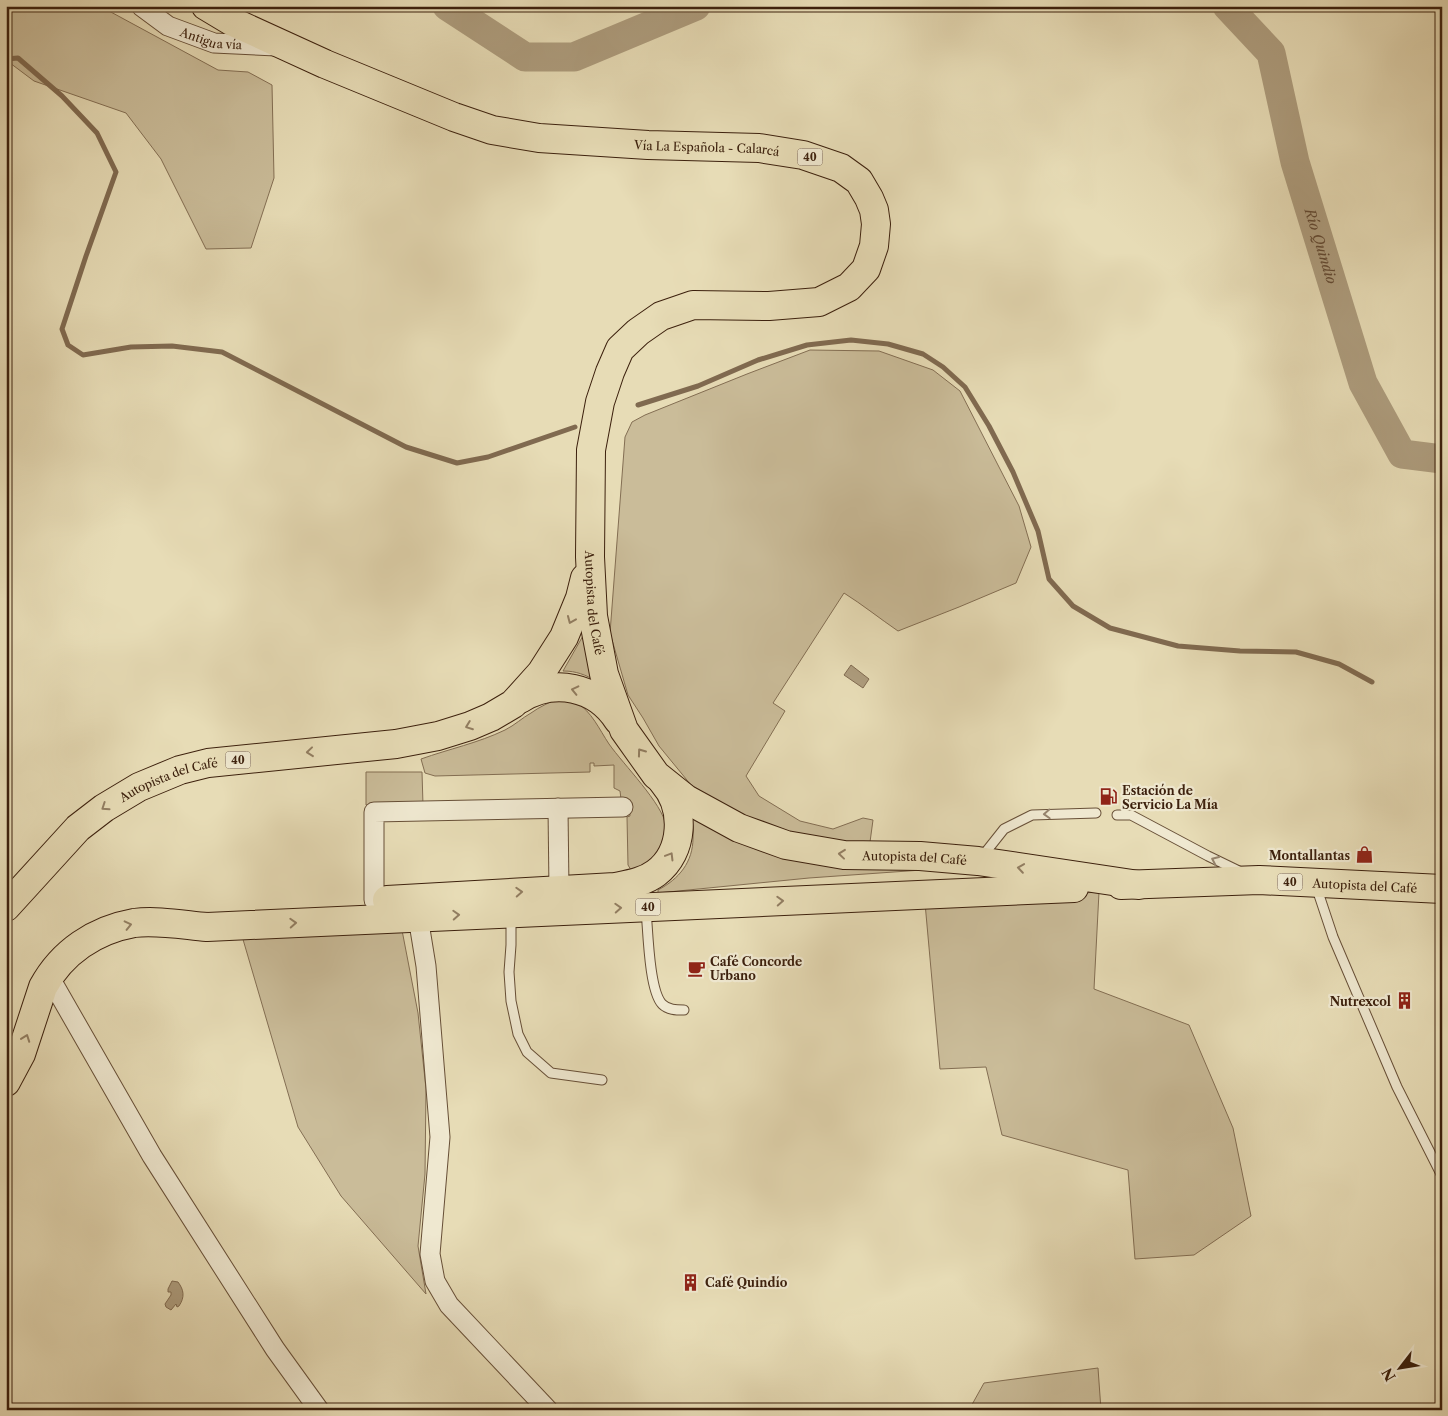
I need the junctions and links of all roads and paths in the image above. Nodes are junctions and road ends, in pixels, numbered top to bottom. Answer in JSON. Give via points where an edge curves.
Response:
{"nodes":[{"id":1,"x":140,"y":6,"type":"edge"},
{"id":2,"x":206,"y":6,"type":"edge"},
{"id":3,"x":290,"y":47,"type":"junction"},
{"id":4,"x":590,"y":557,"type":"junction"},
{"id":5,"x":513,"y":704,"type":"junction"},
{"id":6,"x":624,"y":730,"type":"junction"},
{"id":7,"x":656,"y":775,"type":"junction"},
{"id":8,"x":623,"y":807,"type":"dead end"},
{"id":9,"x":558,"y":808,"type":"junction"},
{"id":10,"x":1096,"y":814,"type":"dead end"},
{"id":11,"x":1117,"y":814,"type":"dead end"},
{"id":12,"x":978,"y":862,"type":"junction"},
{"id":13,"x":1260,"y":880,"type":"junction"},
{"id":14,"x":1315,"y":883,"type":"junction"},
{"id":15,"x":1138,"y":884,"type":"junction"},
{"id":16,"x":1442,"y":889,"type":"edge"},
{"id":17,"x":559,"y":890,"type":"junction"},
{"id":18,"x":374,"y":900,"type":"junction"},
{"id":19,"x":6,"y":907,"type":"edge"},
{"id":20,"x":646,"y":907,"type":"junction"},
{"id":21,"x":511,"y":913,"type":"junction"},
{"id":22,"x":418,"y":917,"type":"junction"},
{"id":23,"x":157,"y":923,"type":"junction"},
{"id":24,"x":48,"y":978,"type":"junction"},
{"id":25,"x":684,"y":1010,"type":"dead end"},
{"id":26,"x":602,"y":1080,"type":"dead end"},
{"id":27,"x":6,"y":1082,"type":"edge"},
{"id":28,"x":1442,"y":1176,"type":"edge"},
{"id":29,"x":319,"y":1410,"type":"edge"},
{"id":30,"x":548,"y":1410,"type":"edge"}],
"edges":[{"from":1,"to":3,"type":"street","name":"Antigua vía","via":[[168,26],[214,43]]},
{"from":2,"to":3,"type":"highway","name":"Vía La Española - Calarcá","number":"40","via":[[231,21]]},
{"from":3,"to":4,"type":"highway","name":"Vía La Española - Calarcá","number":"40","via":[[492,130],[539,138],[648,146],[760,148],[803,155],[841,168],[859,181],[869,198],[876,224],[874,246],[866,269],[849,287],[819,302],[769,306],[693,305],[661,316],[620,349],[600,402],[591,450]]},
{"from":4,"to":5,"type":"highway","name":"Autopista del Café","number":"40","one_way":true,"via":[[580,598],[564,637],[541,673]]},
{"from":4,"to":6,"type":"highway","name":"Autopista del Café","number":"40","via":[[593,616],[604,674]]},
{"from":6,"to":5,"type":"highway","one_way":true,"via":[[612,711],[596,697],[575,688],[553,687],[532,692]]},
{"from":5,"to":19,"type":"highway","name":"Autopista del Café","number":"40","one_way":true,"via":[[477,723],[438,736],[396,744],[208,763],[172,773],[132,791],[78,828]]},
{"from":7,"to":6,"type":"highway","name":"Autopista del Café","number":"40","one_way":true},
{"from":12,"to":7,"type":"highway","name":"Autopista del Café","number":"40","one_way":true,"via":[[920,856],[844,854],[786,845],[738,828],[686,799]]},
{"from":17,"to":7,"type":"highway","one_way":true,"via":[[641,882],[667,862],[676,844],[680,824],[669,789]]},
{"from":8,"to":9,"type":"street"},
{"from":9,"to":17,"type":"street"},
{"from":9,"to":18,"type":"street","via":[[374,812]]},
{"from":10,"to":12,"type":"lane","one_way":true,"via":[[1032,815],[1004,829]]},
{"from":13,"to":11,"type":"lane","one_way":true,"via":[[1131,815]]},
{"from":15,"to":12,"type":"highway","name":"Autopista del Café","number":"40","one_way":true},
{"from":13,"to":14,"type":"highway","name":"Autopista del Café","number":"40"},
{"from":13,"to":15,"type":"highway","name":"Autopista del Café","number":"40"},
{"from":14,"to":16,"type":"highway","name":"Autopista del Café","number":"40"},
{"from":14,"to":28,"type":"lane","via":[[1333,937],[1393,1078]]},
{"from":20,"to":15,"type":"highway","name":"Autopista del Café","number":"40","one_way":true},
{"from":18,"to":17,"type":"highway","one_way":true},
{"from":18,"to":23,"type":"highway","via":[[207,910]]},
{"from":21,"to":20,"type":"highway","name":"Autopista del Café","number":"40","one_way":true},
{"from":20,"to":25,"type":"lane","via":[[654,984],[660,1001],[669,1009]]},
{"from":22,"to":21,"type":"highway","name":"Autopista del Café","number":"40","one_way":true},
{"from":21,"to":26,"type":"lane","via":[[511,1001],[518,1034],[527,1052],[551,1073]]},
{"from":23,"to":22,"type":"highway","name":"Autopista del Café","number":"40","one_way":true,"via":[[207,926]]},
{"from":22,"to":30,"type":"street","via":[[426,966],[440,1137],[430,1254],[436,1281],[449,1305]]},
{"from":24,"to":23,"type":"highway","name":"Autopista del Café","number":"40","one_way":true,"via":[[74,949],[106,930],[136,923]]},
{"from":27,"to":24,"type":"highway","name":"Autopista del Café","number":"40","one_way":true,"via":[[21,1054]]},
{"from":24,"to":29,"type":"street","via":[[152,1156],[275,1350]]}]}
